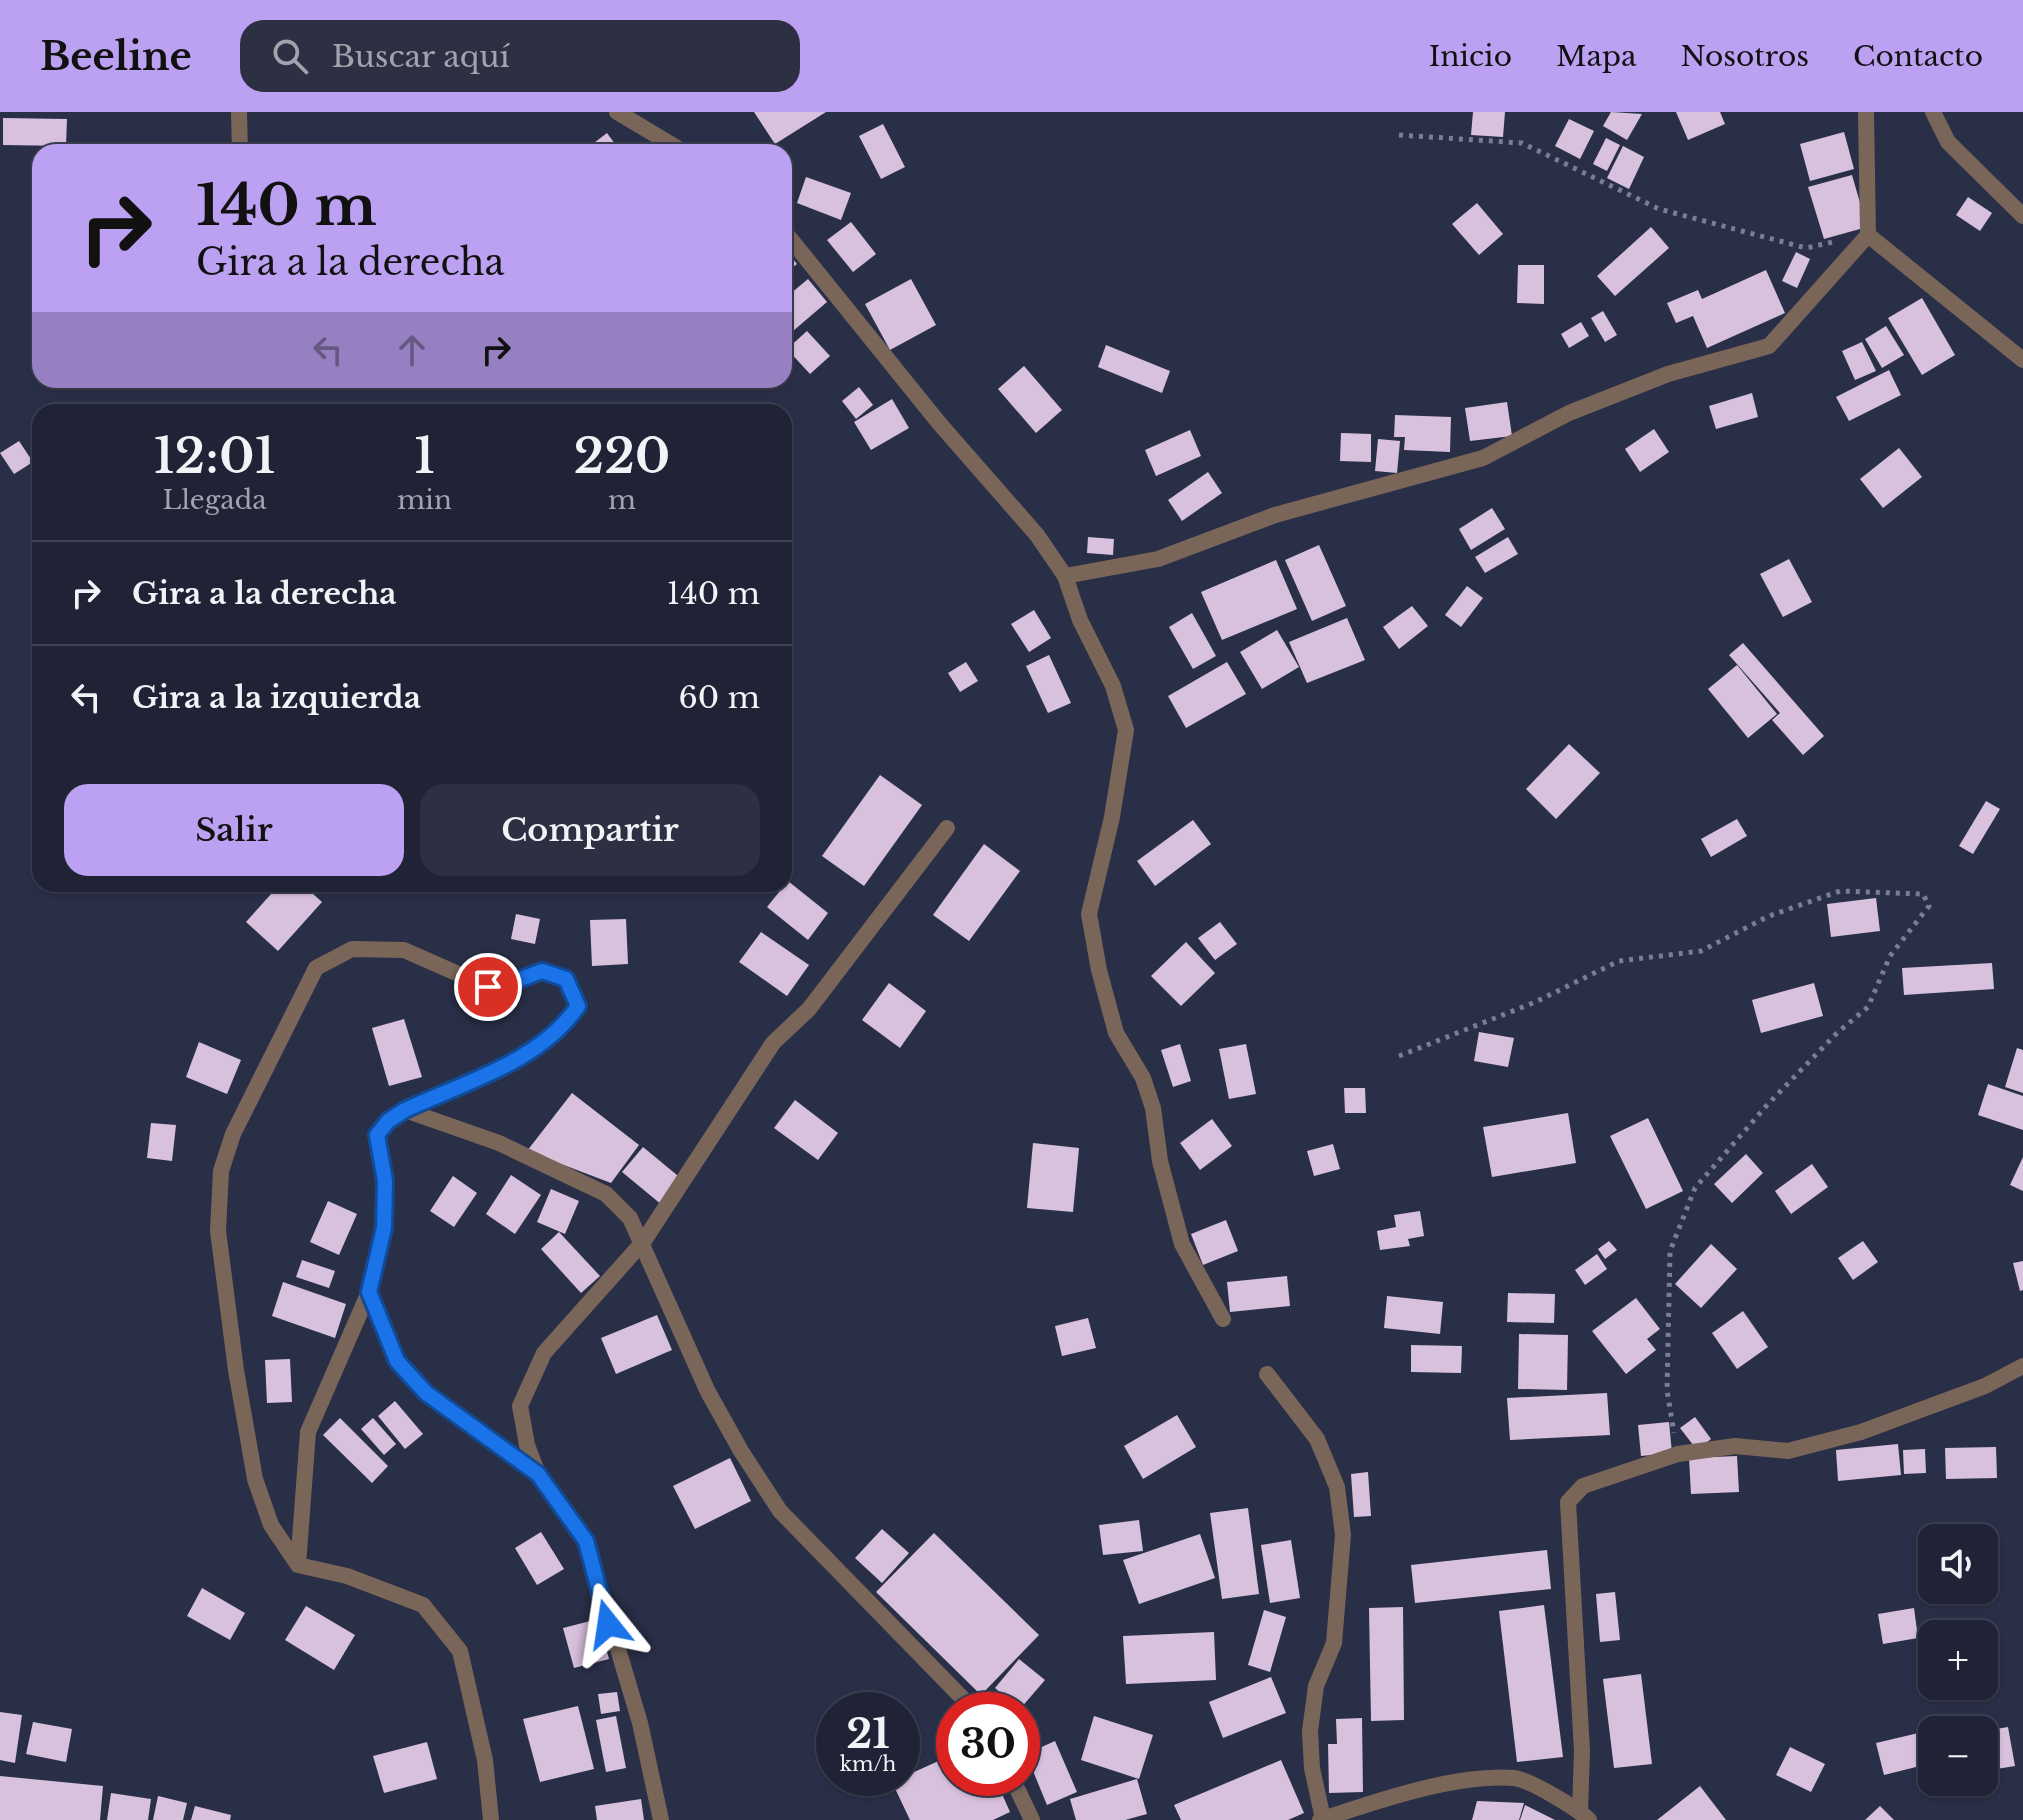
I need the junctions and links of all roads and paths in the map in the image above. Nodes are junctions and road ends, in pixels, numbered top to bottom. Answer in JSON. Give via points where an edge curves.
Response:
{"nodes":[{"id":1,"x":239,"y":112,"type":"edge"},
{"id":2,"x":617,"y":112,"type":"edge"},
{"id":3,"x":1866,"y":112,"type":"edge"},
{"id":4,"x":1933,"y":112,"type":"edge"},
{"id":5,"x":1399,"y":135,"type":"dead end"},
{"id":6,"x":241,"y":144,"type":"edge"},
{"id":7,"x":671,"y":144,"type":"edge"},
{"id":8,"x":2023,"y":216,"type":"edge"},
{"id":9,"x":1868,"y":235,"type":"junction"},
{"id":10,"x":792,"y":241,"type":"edge"},
{"id":11,"x":2023,"y":360,"type":"edge"},
{"id":12,"x":1065,"y":576,"type":"junction"},
{"id":13,"x":947,"y":828,"type":"dead end"},
{"id":14,"x":1399,"y":1056,"type":"dead end"},
{"id":15,"x":405,"y":1110,"type":"junction"},
{"id":16,"x":643,"y":1242,"type":"junction"},
{"id":17,"x":369,"y":1292,"type":"junction"},
{"id":18,"x":1223,"y":1319,"type":"dead end"},
{"id":19,"x":2023,"y":1366,"type":"edge"},
{"id":20,"x":1267,"y":1374,"type":"dead end"},
{"id":21,"x":1678,"y":1454,"type":"junction"},
{"id":22,"x":538,"y":1474,"type":"junction"},
{"id":23,"x":298,"y":1565,"type":"junction"},
{"id":24,"x":957,"y":1692,"type":"edge"},
{"id":25,"x":1021,"y":1796,"type":"edge"},
{"id":26,"x":1585,"y":1816,"type":"edge"},
{"id":27,"x":1322,"y":1819,"type":"edge"},
{"id":28,"x":491,"y":1820,"type":"edge"},
{"id":29,"x":661,"y":1820,"type":"edge"},
{"id":30,"x":1032,"y":1820,"type":"edge"}],
"edges":[{"from":1,"to":6,"type":"street"},
{"from":2,"to":7,"type":"street"},
{"from":3,"to":9,"type":"street"},
{"from":4,"to":8,"type":"street","via":[[1948,142]]},
{"from":5,"to":9,"type":"path","via":[[1522,143],[1659,209],[1806,248]]},
{"from":9,"to":11,"type":"street"},
{"from":9,"to":12,"type":"street","via":[[1769,346],[1668,374],[1569,413],[1483,458],[1275,515],[1158,559]]},
{"from":10,"to":12,"type":"street","via":[[1037,535]]},
{"from":12,"to":18,"type":"street","via":[[1113,686],[1126,730],[1089,914],[1099,970],[1116,1033],[1143,1078],[1153,1108],[1160,1161],[1182,1244]]},
{"from":13,"to":16,"type":"street","via":[[809,1009],[773,1043]]},
{"from":14,"to":21,"type":"path","via":[[1533,1003],[1619,961],[1701,951],[1769,916],[1840,891],[1923,894],[1928,899],[1929,906],[1890,956],[1868,1007],[1768,1104],[1695,1188],[1670,1251],[1667,1390]]},
{"from":15,"to":16,"type":"street","via":[[499,1143],[606,1194],[630,1218]]},
{"from":15,"to":17,"type":"street","via":[[377,1135],[385,1181],[384,1228]]},
{"from":15,"to":23,"type":"street","via":[[520,1058],[562,1029],[578,1006],[566,979],[542,971],[488,987],[404,950],[352,949],[316,968],[233,1134],[221,1171],[218,1231],[236,1370],[255,1479],[271,1525]]},
{"from":16,"to":22,"type":"street","via":[[538,1366],[520,1406]]},
{"from":16,"to":24,"type":"street","via":[[708,1392],[780,1511]]},
{"from":17,"to":22,"type":"street","via":[[397,1361],[426,1393]]},
{"from":17,"to":23,"type":"street","via":[[308,1432]]},
{"from":19,"to":21,"type":"street","via":[[1985,1386],[1861,1432],[1788,1451],[1735,1446]]},
{"from":20,"to":27,"type":"street","via":[[1317,1439],[1337,1487],[1343,1535],[1334,1643],[1316,1686],[1310,1731]]},
{"from":21,"to":26,"type":"street","via":[[1583,1486],[1568,1502]]},
{"from":22,"to":29,"type":"street","via":[[586,1541],[640,1723]]},
{"from":23,"to":28,"type":"street","via":[[347,1576],[423,1605],[460,1651],[485,1760]]},
{"from":25,"to":30,"type":"street"},
{"from":26,"to":27,"type":"street","via":[[1517,1778],[1453,1782]]}]}
